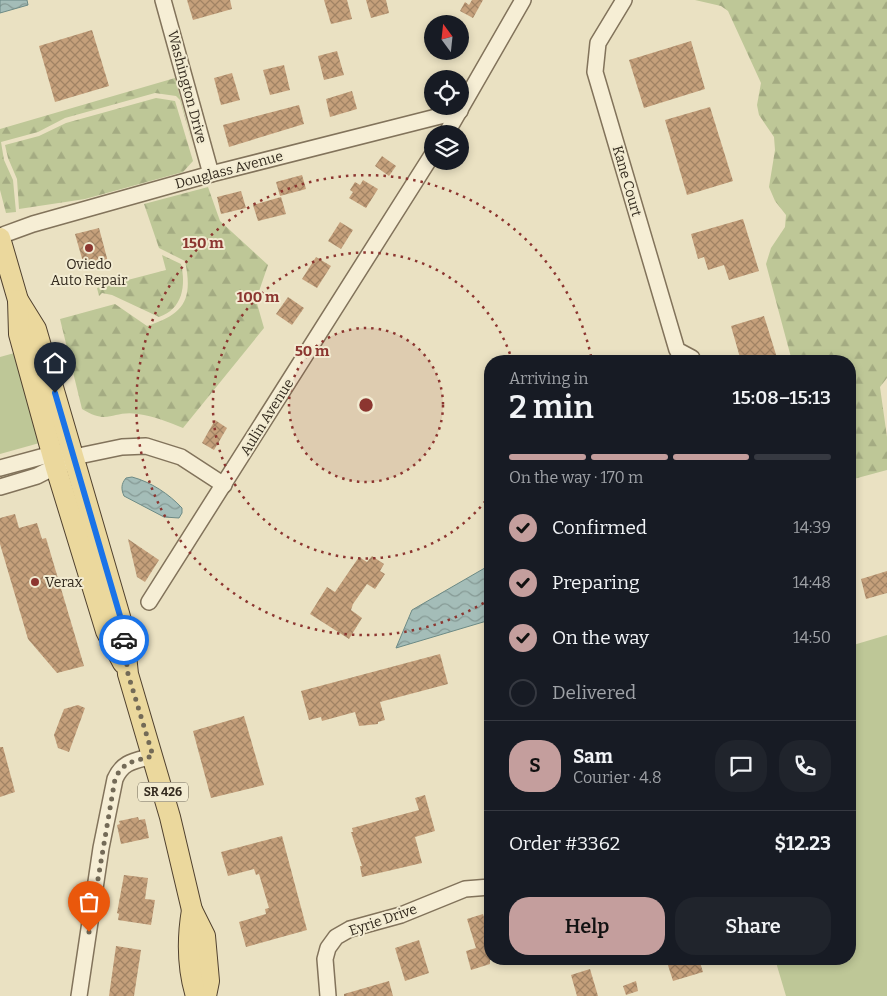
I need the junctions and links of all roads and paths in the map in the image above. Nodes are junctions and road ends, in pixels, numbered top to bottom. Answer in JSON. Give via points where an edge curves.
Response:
{"nodes":[{"id":1,"x":164,"y":0,"type":"edge"},
{"id":2,"x":523,"y":0,"type":"edge"},
{"id":3,"x":624,"y":0,"type":"edge"},
{"id":4,"x":469,"y":96,"type":"edge"},
{"id":5,"x":448,"y":115,"type":"edge"},
{"id":6,"x":424,"y":168,"type":"edge"},
{"id":7,"x":211,"y":174,"type":"junction"},
{"id":8,"x":0,"y":237,"type":"edge"},
{"id":9,"x":18,"y":300,"type":"junction"},
{"id":10,"x":686,"y":355,"type":"edge"},
{"id":11,"x":74,"y":457,"type":"junction"},
{"id":12,"x":54,"y":461,"type":"junction"},
{"id":13,"x":0,"y":468,"type":"edge"},
{"id":14,"x":224,"y":485,"type":"junction"},
{"id":15,"x":0,"y":486,"type":"edge"},
{"id":16,"x":150,"y":602,"type":"dead end"},
{"id":17,"x":128,"y":674,"type":"junction"},
{"id":18,"x":153,"y":756,"type":"junction"},
{"id":19,"x":484,"y":887,"type":"edge"},
{"id":20,"x":192,"y":910,"type":"junction"},
{"id":21,"x":80,"y":996,"type":"edge"},
{"id":22,"x":196,"y":996,"type":"edge"},
{"id":23,"x":206,"y":996,"type":"edge"},
{"id":24,"x":328,"y":996,"type":"edge"}],
"edges":[{"from":1,"to":7,"type":"street","name":"Washington Drive"},
{"from":2,"to":4,"type":"street"},
{"from":3,"to":10,"type":"street","name":"Kane Court","via":[[598,43],[595,72],[677,350]]},
{"from":5,"to":7,"type":"street","name":"Douglass Avenue"},
{"from":6,"to":14,"type":"street","name":"Aulin Avenue"},
{"from":7,"to":8,"type":"street","name":"Douglass Avenue","via":[[33,224]]},
{"from":8,"to":9,"type":"main road","number":"SR 426"},
{"from":9,"to":11,"type":"main road","number":"SR 426","via":[[36,329]]},
{"from":9,"to":12,"type":"main road","number":"SR 426","via":[[19,334]]},
{"from":11,"to":12,"type":"street"},
{"from":11,"to":14,"type":"street","via":[[122,447],[146,446],[181,457]]},
{"from":11,"to":17,"type":"main road","number":"SR 426","via":[[123,626]]},
{"from":12,"to":13,"type":"street"},
{"from":12,"to":15,"type":"street"},
{"from":12,"to":17,"type":"main road","number":"SR 426","via":[[106,632]]},
{"from":14,"to":16,"type":"street","name":"Aulin Avenue"},
{"from":17,"to":18,"type":"main road","number":"SR 426"},
{"from":18,"to":20,"type":"main road","number":"SR 426"},
{"from":18,"to":21,"type":"street","via":[[126,764],[115,779],[101,848]]},
{"from":19,"to":24,"type":"street","name":"Eyrie Drive","via":[[464,889],[401,915],[350,929],[336,937],[325,959]]},
{"from":20,"to":22,"type":"main road","number":"SR 426","via":[[187,940],[191,981]]},
{"from":20,"to":23,"type":"main road","number":"SR 426","via":[[205,936],[209,981]]}]}
